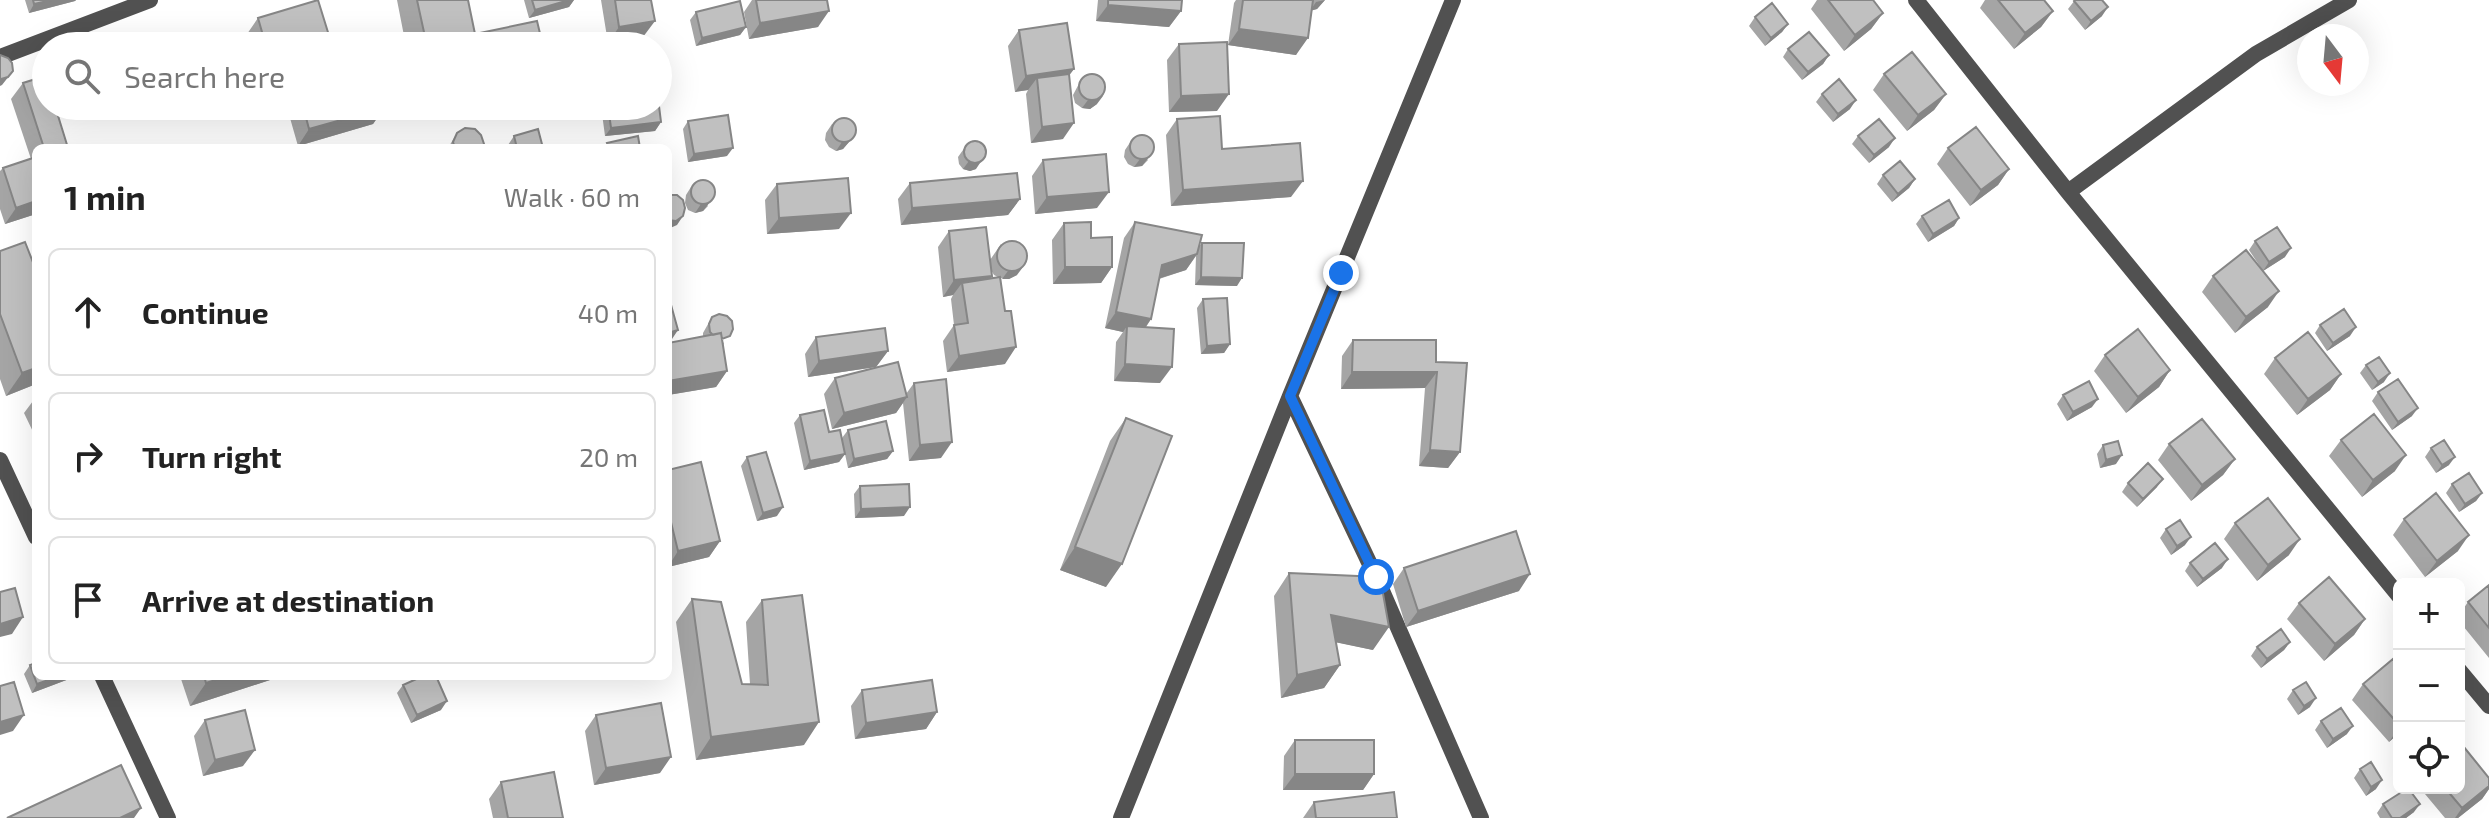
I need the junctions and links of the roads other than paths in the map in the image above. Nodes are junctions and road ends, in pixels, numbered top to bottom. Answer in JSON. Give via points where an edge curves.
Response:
{"nodes":[{"id":1,"x":150,"y":0,"type":"edge"},
{"id":2,"x":1453,"y":0,"type":"edge"},
{"id":3,"x":1916,"y":0,"type":"edge"},
{"id":4,"x":2349,"y":0,"type":"edge"},
{"id":5,"x":66,"y":32,"type":"edge"},
{"id":6,"x":32,"y":45,"type":"edge"},
{"id":7,"x":0,"y":57,"type":"edge"},
{"id":8,"x":2068,"y":192,"type":"junction"},
{"id":9,"x":1290,"y":396,"type":"junction"},
{"id":10,"x":0,"y":460,"type":"edge"},
{"id":11,"x":32,"y":528,"type":"edge"},
{"id":12,"x":2393,"y":589,"type":"edge"},
{"id":13,"x":2465,"y":677,"type":"edge"},
{"id":14,"x":104,"y":680,"type":"edge"},
{"id":15,"x":2489,"y":706,"type":"edge"},
{"id":16,"x":168,"y":818,"type":"edge"},
{"id":17,"x":1121,"y":818,"type":"edge"},
{"id":18,"x":1481,"y":818,"type":"edge"}],
"edges":[{"from":1,"to":5,"type":"street"},
{"from":2,"to":9,"type":"street"},
{"from":3,"to":8,"type":"street"},
{"from":4,"to":8,"type":"street","via":[[2256,54]]},
{"from":6,"to":7,"type":"street"},
{"from":8,"to":12,"type":"street"},
{"from":9,"to":17,"type":"street"},
{"from":9,"to":18,"type":"street"},
{"from":10,"to":11,"type":"street"},
{"from":13,"to":15,"type":"street"},
{"from":14,"to":16,"type":"street"}]}
